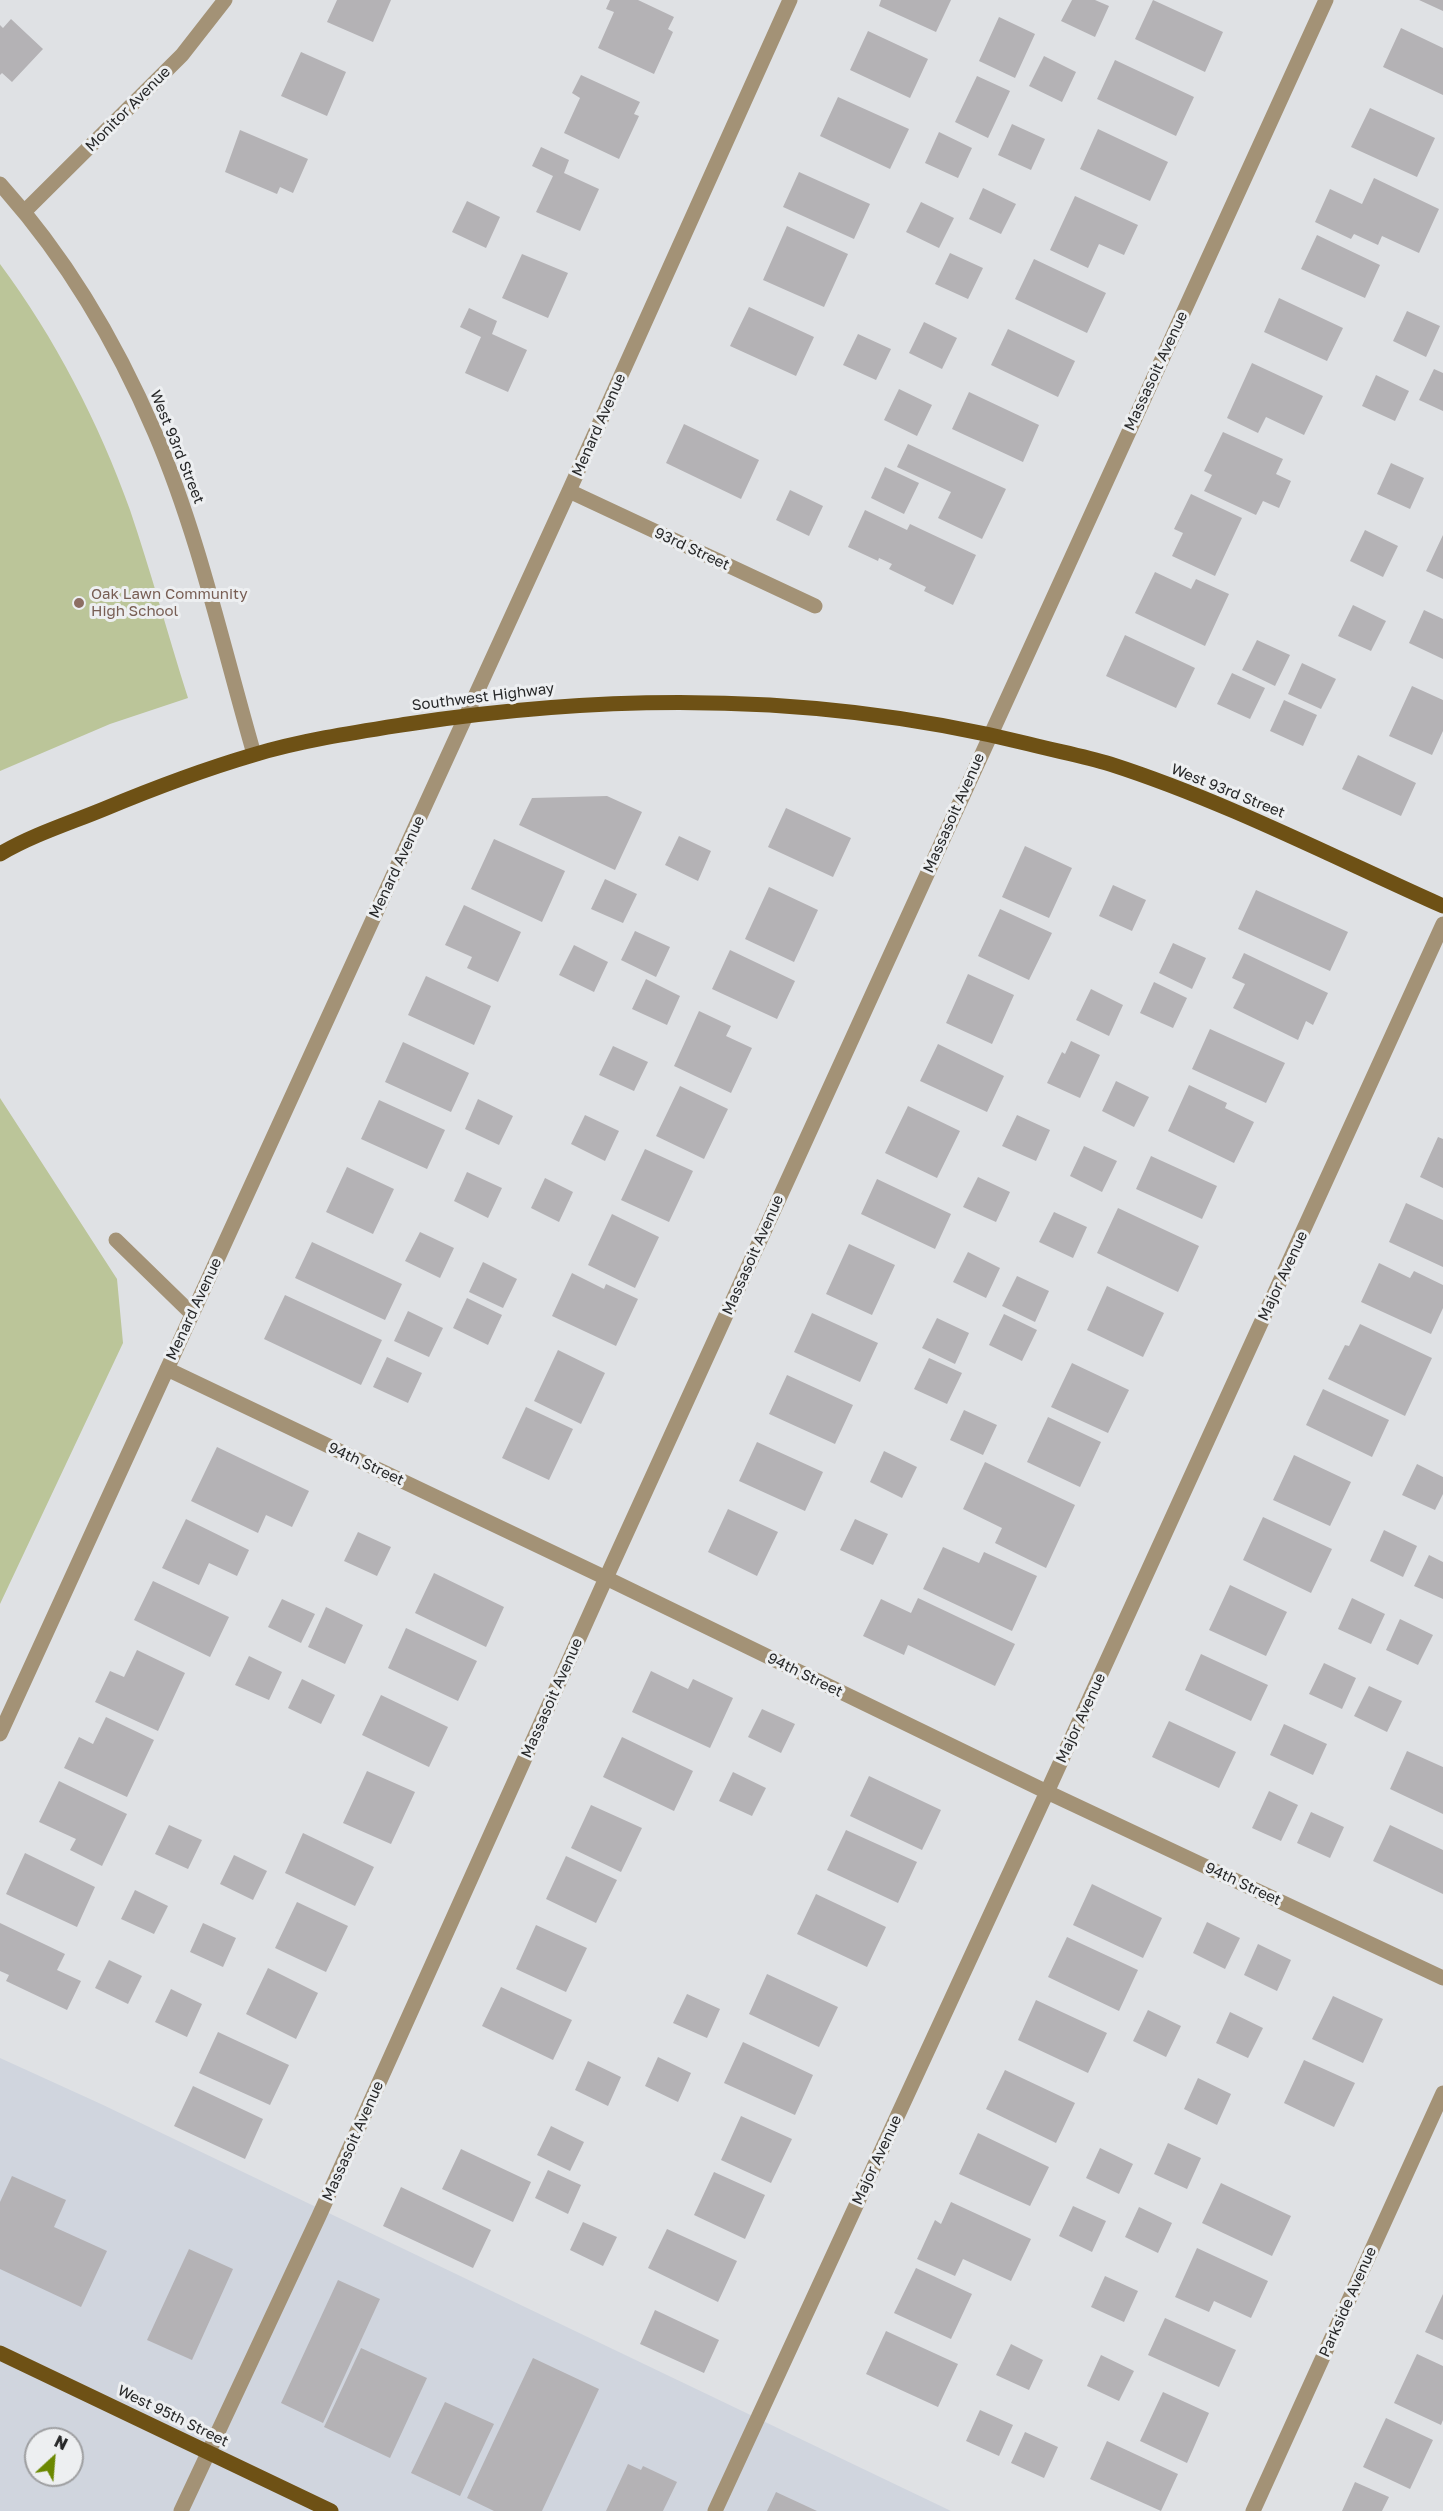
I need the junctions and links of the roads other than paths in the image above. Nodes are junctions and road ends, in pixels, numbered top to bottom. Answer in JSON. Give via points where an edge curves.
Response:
{"nodes":[{"id":1,"x":225,"y":0,"type":"edge"},
{"id":2,"x":790,"y":0,"type":"edge"},
{"id":3,"x":1326,"y":0,"type":"edge"},
{"id":4,"x":0,"y":184,"type":"edge"},
{"id":5,"x":25,"y":211,"type":"junction"},
{"id":6,"x":569,"y":491,"type":"junction"},
{"id":7,"x":815,"y":606,"type":"dead end"},
{"id":8,"x":466,"y":715,"type":"junction"},
{"id":9,"x":990,"y":734,"type":"junction"},
{"id":10,"x":254,"y":754,"type":"junction"},
{"id":11,"x":0,"y":854,"type":"edge"},
{"id":12,"x":1443,"y":906,"type":"edge"},
{"id":13,"x":1443,"y":924,"type":"edge"},
{"id":14,"x":116,"y":1240,"type":"dead end"},
{"id":15,"x":192,"y":1314,"type":"junction"},
{"id":16,"x":167,"y":1370,"type":"junction"},
{"id":17,"x":606,"y":1578,"type":"junction"},
{"id":18,"x":0,"y":1734,"type":"edge"},
{"id":19,"x":1047,"y":1792,"type":"junction"},
{"id":20,"x":1443,"y":1978,"type":"edge"},
{"id":21,"x":1443,"y":2093,"type":"edge"},
{"id":22,"x":0,"y":2353,"type":"edge"},
{"id":23,"x":208,"y":2452,"type":"junction"},
{"id":24,"x":181,"y":2511,"type":"edge"},
{"id":25,"x":331,"y":2511,"type":"edge"},
{"id":26,"x":715,"y":2511,"type":"edge"},
{"id":27,"x":1252,"y":2511,"type":"edge"}],
"edges":[{"from":1,"to":5,"type":"street","name":"Monitor Avenue","via":[[182,55]]},
{"from":2,"to":6,"type":"street","name":"Menard Avenue"},
{"from":3,"to":9,"type":"street","name":"Massasoit Avenue"},
{"from":4,"to":5,"type":"street","name":"West 93rd Street"},
{"from":5,"to":10,"type":"street","name":"West 93rd Street","via":[[114,348],[155,434],[189,525]]},
{"from":6,"to":7,"type":"street","name":"93rd Street"},
{"from":6,"to":8,"type":"street","name":"Menard Avenue"},
{"from":8,"to":9,"type":"main road","name":"Southwest Highway","via":[[586,703],[686,700],[882,715]]},
{"from":8,"to":10,"type":"main road","name":"Southwest Highway"},
{"from":8,"to":15,"type":"street","name":"Menard Avenue"},
{"from":9,"to":12,"type":"main road","name":"West 93rd Street","via":[[1119,768],[1244,815]]},
{"from":9,"to":17,"type":"street","name":"Massasoit Avenue"},
{"from":10,"to":11,"type":"main road","name":"Southwest Highway","via":[[130,798]]},
{"from":13,"to":19,"type":"street","name":"Major Avenue"},
{"from":14,"to":15,"type":"street"},
{"from":15,"to":16,"type":"street","name":"Menard Avenue"},
{"from":16,"to":17,"type":"street","name":"94th Street"},
{"from":16,"to":18,"type":"street","name":"Menard Avenue"},
{"from":17,"to":19,"type":"street","name":"94th Street"},
{"from":17,"to":23,"type":"street","name":"Massasoit Avenue","via":[[319,2216]]},
{"from":19,"to":20,"type":"street","name":"94th Street"},
{"from":19,"to":26,"type":"street","name":"Major Avenue"},
{"from":21,"to":27,"type":"street","name":"Parkside Avenue"},
{"from":22,"to":23,"type":"main road","name":"West 95th Street"},
{"from":23,"to":24,"type":"street","name":"Massasoit Avenue"},
{"from":23,"to":25,"type":"main road","name":"West 95th Street"}]}
